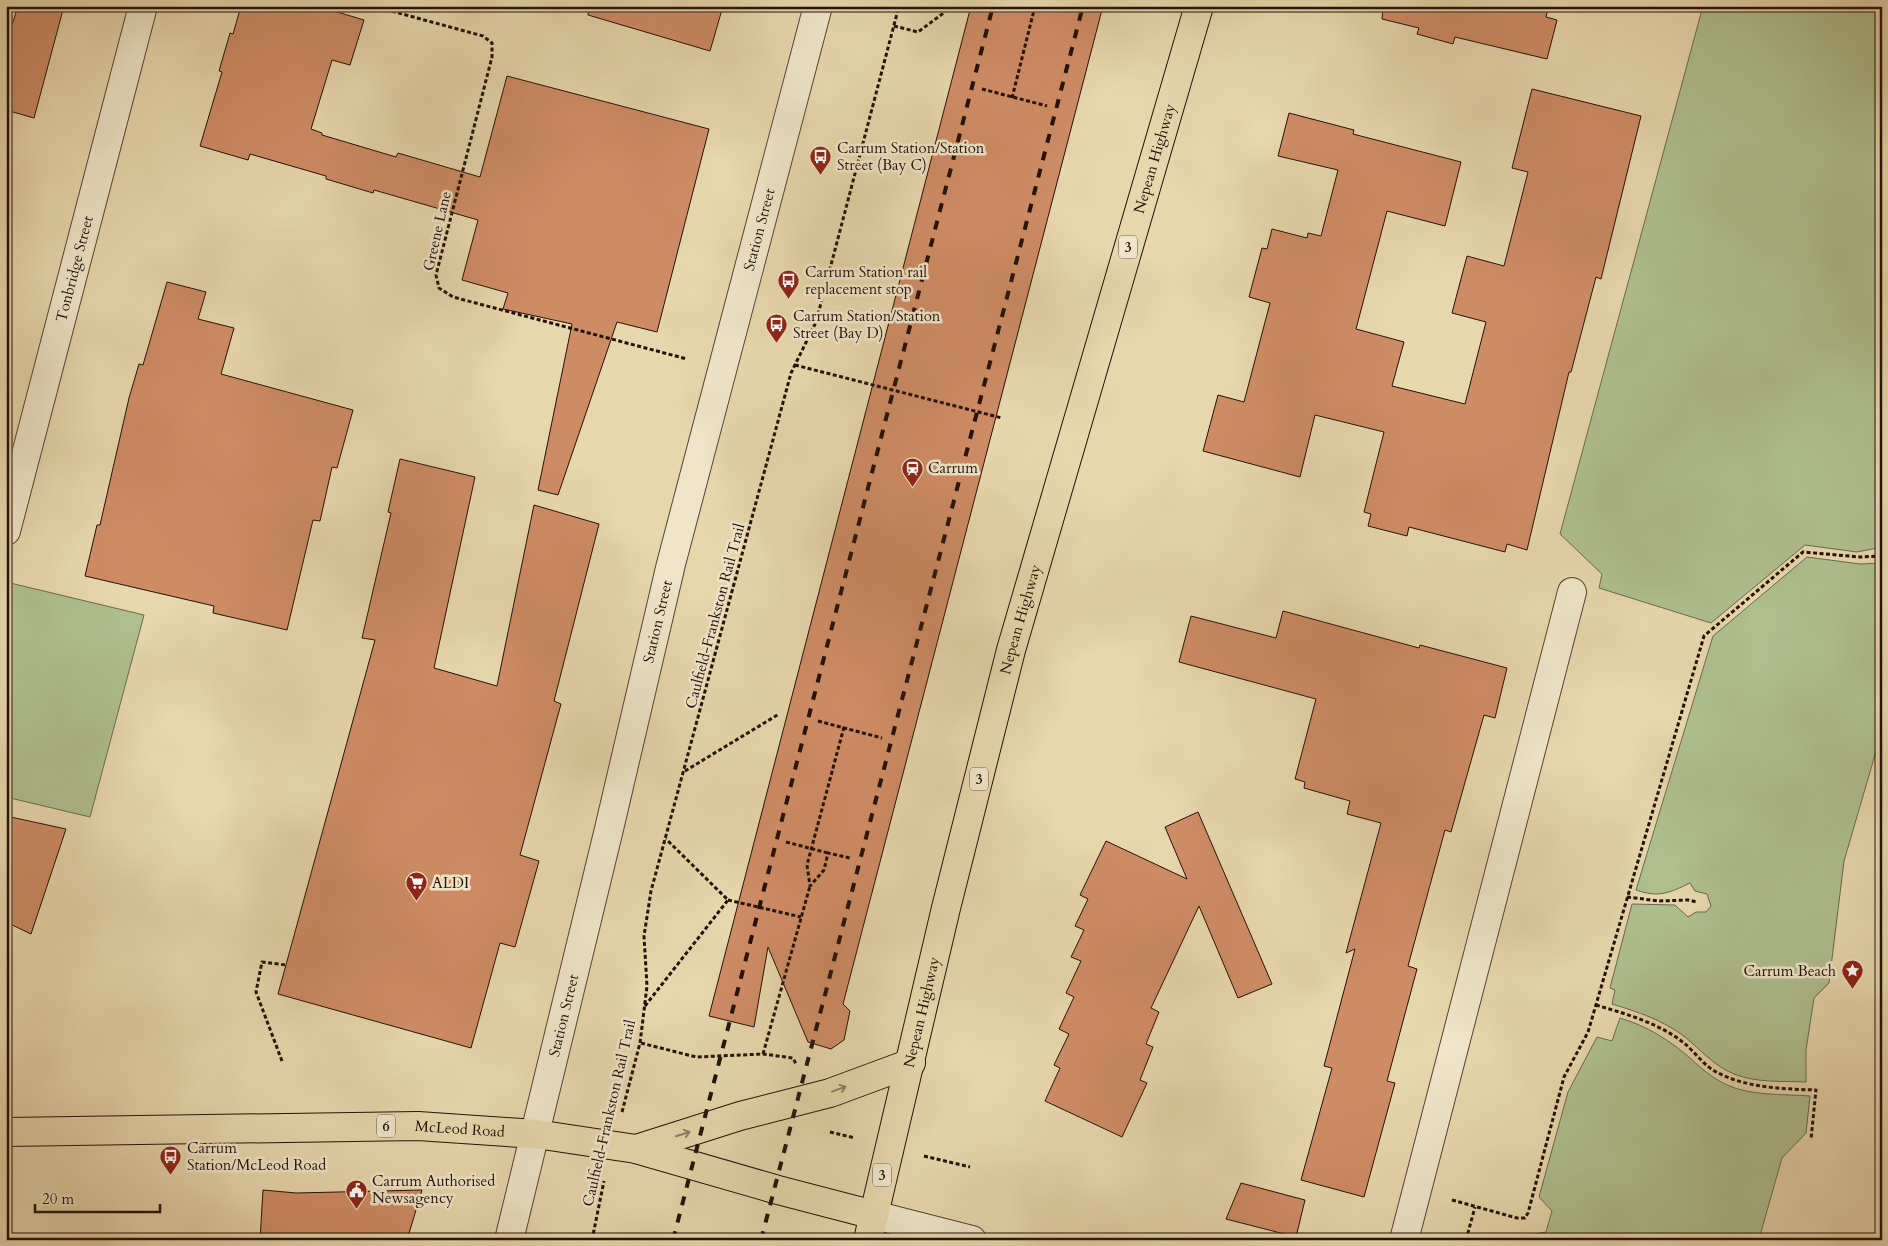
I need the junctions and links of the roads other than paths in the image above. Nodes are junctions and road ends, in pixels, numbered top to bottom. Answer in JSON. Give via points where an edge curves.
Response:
{"nodes":[{"id":1,"x":143,"y":6,"type":"edge"},
{"id":2,"x":818,"y":6,"type":"edge"},
{"id":3,"x":1199,"y":6,"type":"edge"},
{"id":4,"x":6,"y":531,"type":"edge"},
{"id":5,"x":1572,"y":592,"type":"dead end"},
{"id":6,"x":911,"y":1062,"type":"junction"},
{"id":7,"x":6,"y":1132,"type":"edge"},
{"id":8,"x":536,"y":1134,"type":"junction"},
{"id":9,"x":625,"y":1147,"type":"junction"},
{"id":10,"x":871,"y":1227,"type":"edge"},
{"id":11,"x":509,"y":1240,"type":"edge"},
{"id":12,"x":972,"y":1240,"type":"edge"},
{"id":13,"x":1404,"y":1240,"type":"edge"}],
"edges":[{"from":1,"to":4,"type":"street","name":"Tonbridge Street"},
{"from":2,"to":8,"type":"street","name":"Station Street","via":[[671,564]]},
{"from":3,"to":6,"type":"main road","name":"Nepean Highway","number":"3","via":[[1011,650]]},
{"from":5,"to":13,"type":"street"},
{"from":9,"to":6,"type":"main road","one_way":true,"via":[[830,1093]]},
{"from":6,"to":10,"type":"main road","name":"Nepean Highway","number":"3"},
{"from":7,"to":8,"type":"main road","name":"McLeod Road","number":"6","via":[[418,1126]]},
{"from":8,"to":9,"type":"main road","name":"McLeod Road","number":"6"},
{"from":8,"to":11,"type":"street","name":"Station Street"},
{"from":9,"to":10,"type":"main road","name":"McLeod Road","number":"6","via":[[778,1190]]},
{"from":10,"to":12,"type":"street"}]}
